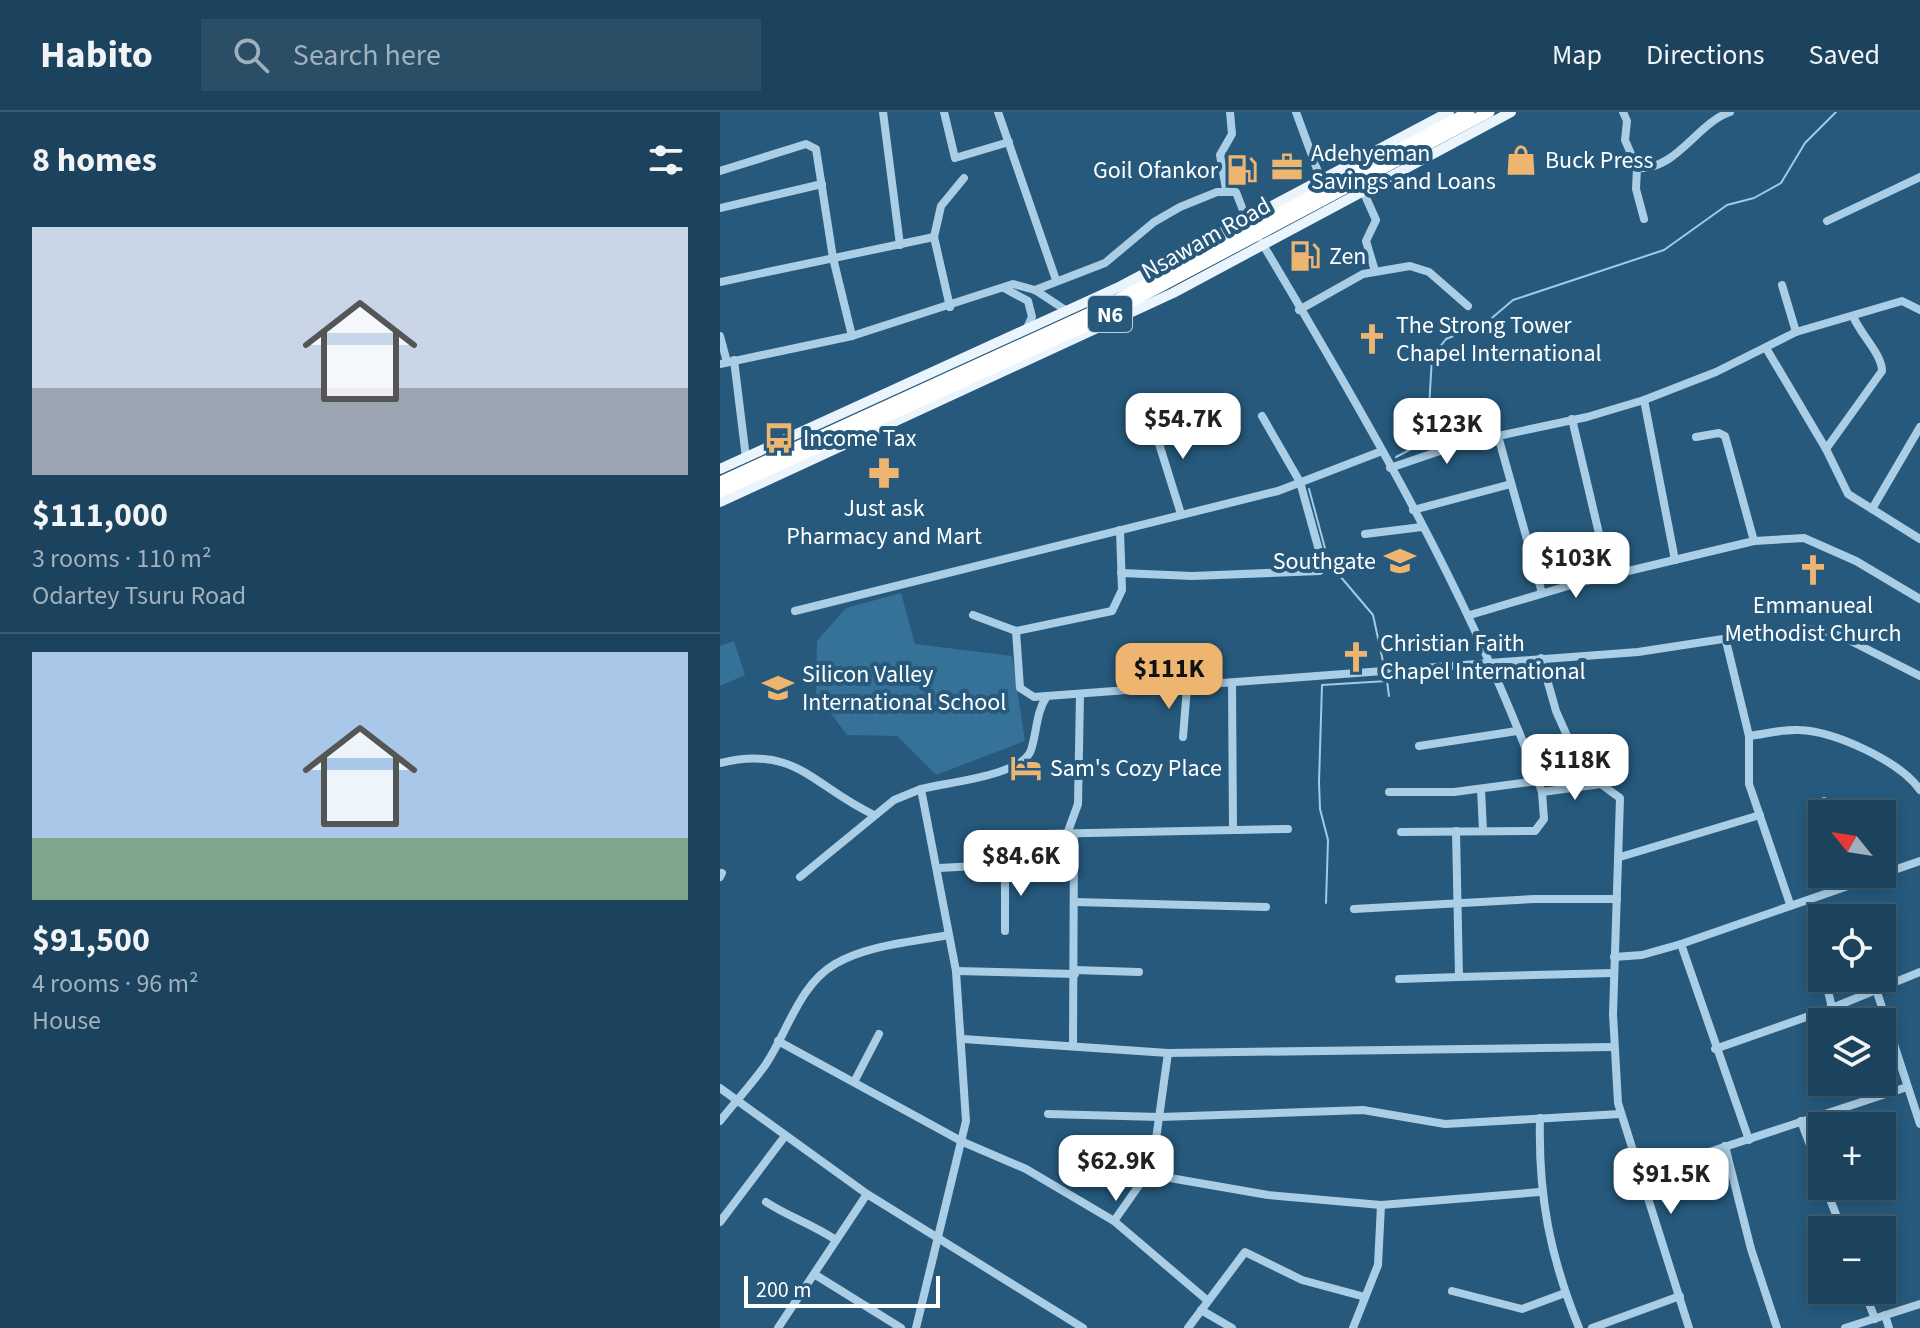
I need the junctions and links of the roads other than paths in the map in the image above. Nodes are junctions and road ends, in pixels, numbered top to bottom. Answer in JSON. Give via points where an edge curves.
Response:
{"nodes":[{"id":1,"x":883,"y":112,"type":"edge"},
{"id":2,"x":944,"y":112,"type":"edge"},
{"id":3,"x":998,"y":112,"type":"edge"},
{"id":4,"x":1230,"y":112,"type":"edge"},
{"id":5,"x":1296,"y":112,"type":"edge"},
{"id":6,"x":1449,"y":112,"type":"edge"},
{"id":7,"x":1469,"y":112,"type":"edge"},
{"id":8,"x":1489,"y":112,"type":"edge"},
{"id":9,"x":1511,"y":112,"type":"edge"},
{"id":10,"x":1730,"y":112,"type":"edge"},
{"id":11,"x":1627,"y":113,"type":"edge"},
{"id":12,"x":1009,"y":142,"type":"junction"},
{"id":13,"x":1637,"y":168,"type":"junction"},
{"id":14,"x":720,"y":171,"type":"edge"},
{"id":15,"x":1920,"y":177,"type":"edge"},
{"id":16,"x":964,"y":178,"type":"dead end"},
{"id":17,"x":1321,"y":180,"type":"junction"},
{"id":18,"x":822,"y":184,"type":"junction"},
{"id":19,"x":1226,"y":189,"type":"junction"},
{"id":20,"x":1363,"y":191,"type":"junction"},
{"id":21,"x":720,"y":208,"type":"edge"},
{"id":22,"x":1246,"y":218,"type":"junction"},
{"id":23,"x":1644,"y":219,"type":"dead end"},
{"id":24,"x":1827,"y":221,"type":"dead end"},
{"id":25,"x":934,"y":237,"type":"junction"},
{"id":26,"x":1262,"y":243,"type":"junction"},
{"id":27,"x":900,"y":245,"type":"junction"},
{"id":28,"x":833,"y":258,"type":"junction"},
{"id":29,"x":1375,"y":271,"type":"junction"},
{"id":30,"x":1056,"y":280,"type":"junction"},
{"id":31,"x":720,"y":282,"type":"edge"},
{"id":32,"x":1782,"y":285,"type":"dead end"},
{"id":33,"x":1003,"y":288,"type":"junction"},
{"id":34,"x":1035,"y":290,"type":"junction"},
{"id":35,"x":1468,"y":306,"type":"dead end"},
{"id":36,"x":950,"y":307,"type":"junction"},
{"id":37,"x":1920,"y":309,"type":"edge"},
{"id":38,"x":1299,"y":310,"type":"junction"},
{"id":39,"x":1067,"y":311,"type":"junction"},
{"id":40,"x":1853,"y":316,"type":"junction"},
{"id":41,"x":1027,"y":328,"type":"junction"},
{"id":42,"x":1796,"y":332,"type":"junction"},
{"id":43,"x":720,"y":336,"type":"edge"},
{"id":44,"x":852,"y":336,"type":"junction"},
{"id":45,"x":1766,"y":348,"type":"junction"},
{"id":46,"x":727,"y":362,"type":"edge"},
{"id":47,"x":1644,"y":400,"type":"junction"},
{"id":48,"x":1262,"y":416,"type":"dead end"},
{"id":49,"x":1151,"y":418,"type":"dead end"},
{"id":50,"x":1572,"y":419,"type":"junction"},
{"id":51,"x":1920,"y":427,"type":"edge"},
{"id":52,"x":1498,"y":436,"type":"junction"},
{"id":53,"x":1696,"y":437,"type":"dead end"},
{"id":54,"x":1826,"y":449,"type":"junction"},
{"id":55,"x":1382,"y":451,"type":"junction"},
{"id":56,"x":746,"y":458,"type":"junction"},
{"id":57,"x":1390,"y":468,"type":"junction"},
{"id":58,"x":720,"y":469,"type":"edge"},
{"id":59,"x":720,"y":482,"type":"edge"},
{"id":60,"x":1300,"y":482,"type":"junction"},
{"id":61,"x":1511,"y":484,"type":"junction"},
{"id":62,"x":720,"y":492,"type":"edge"},
{"id":63,"x":720,"y":502,"type":"edge"},
{"id":64,"x":1872,"y":509,"type":"junction"},
{"id":65,"x":1413,"y":510,"type":"junction"},
{"id":66,"x":1181,"y":514,"type":"junction"},
{"id":67,"x":1422,"y":527,"type":"junction"},
{"id":68,"x":1120,"y":530,"type":"junction"},
{"id":69,"x":1365,"y":534,"type":"dead end"},
{"id":70,"x":1920,"y":539,"type":"edge"},
{"id":71,"x":1754,"y":541,"type":"junction"},
{"id":72,"x":1675,"y":560,"type":"junction"},
{"id":73,"x":1121,"y":573,"type":"junction"},
{"id":74,"x":1609,"y":576,"type":"junction"},
{"id":75,"x":1542,"y":593,"type":"junction"},
{"id":76,"x":1920,"y":599,"type":"edge"},
{"id":77,"x":795,"y":611,"type":"dead end"},
{"id":78,"x":973,"y":615,"type":"dead end"},
{"id":79,"x":1470,"y":615,"type":"junction"},
{"id":80,"x":1016,"y":631,"type":"junction"},
{"id":81,"x":1726,"y":641,"type":"junction"},
{"id":82,"x":1541,"y":658,"type":"junction"},
{"id":83,"x":1491,"y":664,"type":"junction"},
{"id":84,"x":1920,"y":676,"type":"edge"},
{"id":85,"x":1232,"y":683,"type":"junction"},
{"id":86,"x":1187,"y":687,"type":"junction"},
{"id":87,"x":1080,"y":695,"type":"junction"},
{"id":88,"x":1047,"y":696,"type":"junction"},
{"id":89,"x":1517,"y":731,"type":"junction"},
{"id":90,"x":1749,"y":736,"type":"junction"},
{"id":91,"x":1183,"y":737,"type":"dead end"},
{"id":92,"x":1600,"y":741,"type":"dead end"},
{"id":93,"x":1419,"y":746,"type":"dead end"},
{"id":94,"x":720,"y":763,"type":"edge"},
{"id":95,"x":1538,"y":781,"type":"junction"},
{"id":96,"x":921,"y":789,"type":"junction"},
{"id":97,"x":1481,"y":789,"type":"junction"},
{"id":98,"x":1920,"y":790,"type":"edge"},
{"id":99,"x":1389,"y":792,"type":"dead end"},
{"id":100,"x":1542,"y":792,"type":"junction"},
{"id":101,"x":874,"y":815,"type":"junction"},
{"id":102,"x":1760,"y":815,"type":"junction"},
{"id":103,"x":1288,"y":829,"type":"dead end"},
{"id":104,"x":1233,"y":830,"type":"junction"},
{"id":105,"x":1456,"y":831,"type":"junction"},
{"id":106,"x":1483,"y":831,"type":"junction"},
{"id":107,"x":1401,"y":832,"type":"dead end"},
{"id":108,"x":1071,"y":834,"type":"junction"},
{"id":109,"x":1620,"y":857,"type":"junction"},
{"id":110,"x":1920,"y":861,"type":"edge"},
{"id":111,"x":1005,"y":865,"type":"junction"},
{"id":112,"x":939,"y":868,"type":"junction"},
{"id":113,"x":1896,"y":870,"type":"edge"},
{"id":114,"x":800,"y":877,"type":"dead end"},
{"id":115,"x":1843,"y":888,"type":"edge"},
{"id":116,"x":1617,"y":899,"type":"junction"},
{"id":117,"x":1075,"y":902,"type":"junction"},
{"id":118,"x":1460,"y":904,"type":"junction"},
{"id":119,"x":1790,"y":904,"type":"junction"},
{"id":120,"x":1266,"y":907,"type":"dead end"},
{"id":121,"x":1354,"y":909,"type":"dead end"},
{"id":122,"x":1005,"y":931,"type":"dead end"},
{"id":123,"x":948,"y":935,"type":"junction"},
{"id":124,"x":1681,"y":944,"type":"junction"},
{"id":125,"x":1614,"y":957,"type":"junction"},
{"id":126,"x":956,"y":971,"type":"junction"},
{"id":127,"x":1075,"y":972,"type":"junction"},
{"id":128,"x":1139,"y":972,"type":"dead end"},
{"id":129,"x":1920,"y":972,"type":"edge"},
{"id":130,"x":1614,"y":973,"type":"junction"},
{"id":131,"x":1459,"y":977,"type":"junction"},
{"id":132,"x":1399,"y":979,"type":"dead end"},
{"id":133,"x":1896,"y":981,"type":"edge"},
{"id":134,"x":1828,"y":992,"type":"edge"},
{"id":135,"x":1869,"y":992,"type":"edge"},
{"id":136,"x":1877,"y":992,"type":"edge"},
{"id":137,"x":1832,"y":1008,"type":"joint"},
{"id":138,"x":1808,"y":1016,"type":"edge"},
{"id":139,"x":879,"y":1034,"type":"dead end"},
{"id":140,"x":963,"y":1039,"type":"junction"},
{"id":141,"x":778,"y":1041,"type":"junction"},
{"id":142,"x":1073,"y":1046,"type":"junction"},
{"id":143,"x":1613,"y":1047,"type":"junction"},
{"id":144,"x":1715,"y":1049,"type":"junction"},
{"id":145,"x":1168,"y":1053,"type":"junction"},
{"id":146,"x":854,"y":1082,"type":"junction"},
{"id":147,"x":1907,"y":1087,"type":"junction"},
{"id":148,"x":720,"y":1088,"type":"edge"},
{"id":149,"x":737,"y":1100,"type":"junction"},
{"id":150,"x":1048,"y":1114,"type":"dead end"},
{"id":151,"x":1620,"y":1114,"type":"junction"},
{"id":152,"x":1160,"y":1117,"type":"junction"},
{"id":153,"x":1540,"y":1118,"type":"junction"},
{"id":154,"x":720,"y":1121,"type":"edge"},
{"id":155,"x":1801,"y":1121,"type":"junction"},
{"id":156,"x":1920,"y":1124,"type":"edge"},
{"id":157,"x":785,"y":1136,"type":"junction"},
{"id":158,"x":1749,"y":1140,"type":"junction"},
{"id":159,"x":1808,"y":1140,"type":"edge"},
{"id":160,"x":963,"y":1142,"type":"junction"},
{"id":161,"x":1725,"y":1146,"type":"junction"},
{"id":162,"x":1147,"y":1174,"type":"junction"},
{"id":163,"x":1642,"y":1174,"type":"junction"},
{"id":164,"x":1540,"y":1192,"type":"junction"},
{"id":165,"x":867,"y":1194,"type":"junction"},
{"id":166,"x":766,"y":1202,"type":"dead end"},
{"id":167,"x":1381,"y":1205,"type":"junction"},
{"id":168,"x":1114,"y":1221,"type":"junction"},
{"id":169,"x":720,"y":1222,"type":"edge"},
{"id":170,"x":938,"y":1237,"type":"junction"},
{"id":171,"x":836,"y":1240,"type":"junction"},
{"id":172,"x":814,"y":1274,"type":"junction"},
{"id":173,"x":1452,"y":1291,"type":"dead end"},
{"id":174,"x":1565,"y":1293,"type":"junction"},
{"id":175,"x":1680,"y":1296,"type":"junction"},
{"id":176,"x":1365,"y":1297,"type":"junction"},
{"id":177,"x":1208,"y":1301,"type":"junction"},
{"id":178,"x":1869,"y":1304,"type":"edge"},
{"id":179,"x":1920,"y":1304,"type":"edge"},
{"id":180,"x":1201,"y":1310,"type":"junction"},
{"id":181,"x":1885,"y":1315,"type":"junction"},
{"id":182,"x":1875,"y":1319,"type":"junction"},
{"id":183,"x":778,"y":1328,"type":"edge"},
{"id":184,"x":901,"y":1328,"type":"edge"},
{"id":185,"x":916,"y":1328,"type":"edge"},
{"id":186,"x":1083,"y":1328,"type":"edge"},
{"id":187,"x":1188,"y":1328,"type":"edge"},
{"id":188,"x":1232,"y":1328,"type":"edge"},
{"id":189,"x":1353,"y":1328,"type":"edge"},
{"id":190,"x":1579,"y":1328,"type":"edge"},
{"id":191,"x":1592,"y":1328,"type":"edge"},
{"id":192,"x":1689,"y":1328,"type":"edge"},
{"id":193,"x":1777,"y":1328,"type":"edge"},
{"id":194,"x":1845,"y":1328,"type":"edge"},
{"id":195,"x":1889,"y":1328,"type":"edge"}],
"edges":[{"from":1,"to":27,"type":"street"},
{"from":2,"to":12,"type":"street","via":[[955,158]]},
{"from":3,"to":12,"type":"street"},
{"from":4,"to":19,"type":"street","via":[[1232,134],[1220,155]]},
{"from":5,"to":17,"type":"street"},
{"from":6,"to":17,"type":"main road"},
{"from":7,"to":59,"type":"highway","name":"Nsawam Road","number":"N6","via":[[1103,307]]},
{"from":8,"to":62,"type":"highway","name":"Nsawam Road","number":"N6","via":[[1086,326]]},
{"from":9,"to":20,"type":"main road"},
{"from":10,"to":13,"type":"street","via":[[1666,160]]},
{"from":11,"to":13,"type":"street","via":[[1625,140]]},
{"from":12,"to":30,"type":"street"},
{"from":13,"to":23,"type":"street"},
{"from":14,"to":18,"type":"street","via":[[812,144]]},
{"from":15,"to":24,"type":"street"},
{"from":16,"to":25,"type":"street","via":[[941,206]]},
{"from":17,"to":22,"type":"main road"},
{"from":18,"to":21,"type":"street"},
{"from":18,"to":28,"type":"street"},
{"from":19,"to":22,"type":"street","via":[[1238,194]]},
{"from":19,"to":30,"type":"street","via":[[1154,222],[1097,268]]},
{"from":20,"to":26,"type":"main road"},
{"from":20,"to":29,"type":"street","via":[[1376,220],[1366,239]]},
{"from":22,"to":39,"type":"main road"},
{"from":25,"to":27,"type":"street"},
{"from":25,"to":36,"type":"street"},
{"from":26,"to":38,"type":"street"},
{"from":26,"to":63,"type":"main road","via":[[1173,293]]},
{"from":27,"to":28,"type":"street"},
{"from":28,"to":31,"type":"street"},
{"from":28,"to":44,"type":"street"},
{"from":29,"to":35,"type":"street","via":[[1420,267]]},
{"from":29,"to":38,"type":"street"},
{"from":30,"to":34,"type":"street"},
{"from":32,"to":42,"type":"street"},
{"from":33,"to":34,"type":"street","via":[[1013,284]]},
{"from":33,"to":36,"type":"street"},
{"from":33,"to":41,"type":"street","via":[[1028,301],[1032,317]]},
{"from":34,"to":39,"type":"street"},
{"from":36,"to":44,"type":"street"},
{"from":37,"to":40,"type":"street","via":[[1905,301]]},
{"from":38,"to":55,"type":"street"},
{"from":39,"to":41,"type":"main road"},
{"from":40,"to":42,"type":"street"},
{"from":40,"to":54,"type":"street","via":[[1861,336],[1880,357],[1882,371]]},
{"from":41,"to":56,"type":"main road"},
{"from":42,"to":45,"type":"street"},
{"from":43,"to":46,"type":"street"},
{"from":44,"to":46,"type":"street"},
{"from":45,"to":47,"type":"street"},
{"from":45,"to":54,"type":"street"},
{"from":46,"to":56,"type":"street"},
{"from":47,"to":50,"type":"street"},
{"from":47,"to":72,"type":"street"},
{"from":48,"to":60,"type":"street"},
{"from":49,"to":66,"type":"street"},
{"from":50,"to":52,"type":"street"},
{"from":50,"to":74,"type":"street"},
{"from":51,"to":64,"type":"street"},
{"from":52,"to":57,"type":"street","via":[[1487,435]]},
{"from":52,"to":61,"type":"street"},
{"from":53,"to":71,"type":"street","via":[[1725,436]]},
{"from":54,"to":64,"type":"street","via":[[1844,489]]},
{"from":55,"to":57,"type":"street"},
{"from":55,"to":60,"type":"street"},
{"from":56,"to":58,"type":"main road"},
{"from":57,"to":65,"type":"street"},
{"from":60,"to":66,"type":"street"},
{"from":60,"to":73,"type":"street","via":[[1323,565],[1320,571]]},
{"from":61,"to":65,"type":"street"},
{"from":61,"to":75,"type":"street"},
{"from":64,"to":70,"type":"street"},
{"from":65,"to":67,"type":"street"},
{"from":66,"to":68,"type":"street"},
{"from":67,"to":69,"type":"street"},
{"from":67,"to":79,"type":"street"},
{"from":68,"to":73,"type":"street"},
{"from":68,"to":77,"type":"street"},
{"from":71,"to":72,"type":"street"},
{"from":71,"to":76,"type":"street","via":[[1811,539]]},
{"from":72,"to":74,"type":"street"},
{"from":73,"to":80,"type":"street","via":[[1122,590],[1112,611]]},
{"from":74,"to":75,"type":"street"},
{"from":75,"to":79,"type":"street"},
{"from":78,"to":80,"type":"street"},
{"from":79,"to":83,"type":"street"},
{"from":80,"to":88,"type":"street","via":[[1020,688],[1034,697]]},
{"from":81,"to":82,"type":"street"},
{"from":81,"to":84,"type":"street","via":[[1823,630]]},
{"from":81,"to":90,"type":"street"},
{"from":82,"to":83,"type":"street"},
{"from":82,"to":92,"type":"street","via":[[1568,738],[1585,744]]},
{"from":83,"to":85,"type":"street"},
{"from":83,"to":89,"type":"street"},
{"from":85,"to":86,"type":"street"},
{"from":85,"to":104,"type":"street"},
{"from":86,"to":87,"type":"street"},
{"from":86,"to":91,"type":"street"},
{"from":87,"to":88,"type":"street"},
{"from":87,"to":108,"type":"street","via":[[1078,804]]},
{"from":88,"to":96,"type":"street","via":[[1030,752],[1018,766]]},
{"from":89,"to":93,"type":"street"},
{"from":89,"to":95,"type":"street"},
{"from":90,"to":98,"type":"street","via":[[1796,729],[1841,738],[1896,768]]},
{"from":90,"to":102,"type":"street","via":[[1747,774]]},
{"from":94,"to":101,"type":"street","via":[[752,757],[791,762]]},
{"from":95,"to":97,"type":"street"},
{"from":95,"to":100,"type":"street"},
{"from":96,"to":101,"type":"street","via":[[901,795]]},
{"from":96,"to":112,"type":"street"},
{"from":97,"to":99,"type":"street"},
{"from":97,"to":106,"type":"street"},
{"from":100,"to":106,"type":"street","via":[[1544,819],[1535,831]]},
{"from":100,"to":109,"type":"street","via":[[1584,785],[1612,789],[1620,798]]},
{"from":101,"to":114,"type":"street"},
{"from":102,"to":109,"type":"street"},
{"from":102,"to":119,"type":"street"},
{"from":103,"to":104,"type":"street"},
{"from":104,"to":108,"type":"street"},
{"from":105,"to":106,"type":"street"},
{"from":105,"to":107,"type":"street"},
{"from":105,"to":118,"type":"street"},
{"from":108,"to":111,"type":"street","via":[[1033,836],[1020,859]]},
{"from":108,"to":117,"type":"street"},
{"from":109,"to":116,"type":"street"},
{"from":110,"to":113,"type":"street"},
{"from":111,"to":112,"type":"street"},
{"from":111,"to":122,"type":"street"},
{"from":112,"to":123,"type":"street"},
{"from":115,"to":119,"type":"street"},
{"from":116,"to":118,"type":"street"},
{"from":116,"to":125,"type":"street"},
{"from":117,"to":120,"type":"street"},
{"from":117,"to":127,"type":"street"},
{"from":118,"to":121,"type":"street"},
{"from":118,"to":131,"type":"street"},
{"from":119,"to":124,"type":"street"},
{"from":123,"to":126,"type":"street"},
{"from":123,"to":141,"type":"street","via":[[835,964],[812,984]]},
{"from":124,"to":125,"type":"street"},
{"from":124,"to":144,"type":"street"},
{"from":125,"to":130,"type":"street"},
{"from":126,"to":127,"type":"street"},
{"from":126,"to":140,"type":"street"},
{"from":127,"to":128,"type":"street"},
{"from":127,"to":142,"type":"street"},
{"from":129,"to":133,"type":"street"},
{"from":130,"to":131,"type":"street"},
{"from":130,"to":143,"type":"street"},
{"from":131,"to":132,"type":"street"},
{"from":134,"to":137,"type":"street"},
{"from":135,"to":137,"type":"street"},
{"from":136,"to":147,"type":"street"},
{"from":138,"to":144,"type":"street"},
{"from":139,"to":146,"type":"street"},
{"from":140,"to":142,"type":"street"},
{"from":140,"to":160,"type":"street"},
{"from":141,"to":146,"type":"street"},
{"from":141,"to":149,"type":"street"},
{"from":142,"to":145,"type":"street"},
{"from":143,"to":145,"type":"street"},
{"from":143,"to":151,"type":"street"},
{"from":144,"to":158,"type":"street"},
{"from":145,"to":152,"type":"street"},
{"from":146,"to":160,"type":"street"},
{"from":147,"to":155,"type":"street"},
{"from":147,"to":156,"type":"street"},
{"from":148,"to":149,"type":"street"},
{"from":149,"to":154,"type":"street"},
{"from":149,"to":157,"type":"street"},
{"from":150,"to":152,"type":"street"},
{"from":151,"to":153,"type":"street"},
{"from":151,"to":163,"type":"street"},
{"from":152,"to":153,"type":"street","via":[[1363,1110],[1445,1124]]},
{"from":152,"to":162,"type":"street"},
{"from":153,"to":164,"type":"street"},
{"from":155,"to":158,"type":"street"},
{"from":155,"to":159,"type":"street"},
{"from":157,"to":165,"type":"street"},
{"from":157,"to":169,"type":"street"},
{"from":158,"to":161,"type":"street"},
{"from":160,"to":168,"type":"street","via":[[1018,1165]]},
{"from":160,"to":170,"type":"street"},
{"from":161,"to":163,"type":"street"},
{"from":161,"to":193,"type":"street"},
{"from":162,"to":167,"type":"street","via":[[1268,1195]]},
{"from":162,"to":168,"type":"street"},
{"from":163,"to":175,"type":"street"},
{"from":164,"to":167,"type":"street"},
{"from":164,"to":174,"type":"street"},
{"from":165,"to":170,"type":"street"},
{"from":165,"to":171,"type":"street"},
{"from":166,"to":171,"type":"street"},
{"from":167,"to":176,"type":"street","via":[[1380,1255]]},
{"from":168,"to":177,"type":"street"},
{"from":170,"to":185,"type":"street"},
{"from":170,"to":186,"type":"street"},
{"from":171,"to":172,"type":"street"},
{"from":172,"to":183,"type":"street"},
{"from":172,"to":184,"type":"street"},
{"from":173,"to":174,"type":"street","via":[[1522,1309]]},
{"from":174,"to":190,"type":"street"},
{"from":175,"to":191,"type":"street"},
{"from":175,"to":192,"type":"street"},
{"from":176,"to":177,"type":"street","via":[[1302,1280],[1245,1252]]},
{"from":176,"to":189,"type":"street"},
{"from":177,"to":180,"type":"street"},
{"from":178,"to":182,"type":"street"},
{"from":179,"to":181,"type":"street"},
{"from":180,"to":187,"type":"street"},
{"from":180,"to":188,"type":"street"},
{"from":181,"to":182,"type":"street"},
{"from":181,"to":195,"type":"street"},
{"from":182,"to":194,"type":"street"}]}
